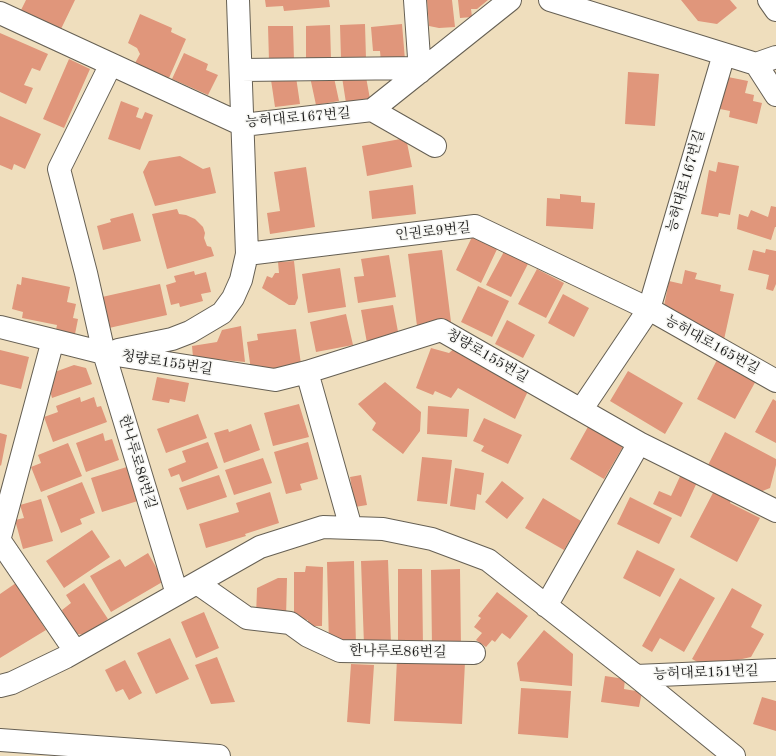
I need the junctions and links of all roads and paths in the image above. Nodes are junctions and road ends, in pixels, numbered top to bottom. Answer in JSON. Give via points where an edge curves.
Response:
{"nodes":[{"id":1,"x":238,"y":0,"type":"edge"},
{"id":2,"x":415,"y":0,"type":"edge"},
{"id":3,"x":510,"y":0,"type":"edge"},
{"id":4,"x":550,"y":0,"type":"edge"},
{"id":5,"x":768,"y":0,"type":"edge"},
{"id":6,"x":776,"y":10,"type":"edge"},
{"id":7,"x":0,"y":13,"type":"edge"},
{"id":8,"x":724,"y":54,"type":"junction"},
{"id":9,"x":776,"y":57,"type":"edge"},
{"id":10,"x":112,"y":64,"type":"junction"},
{"id":11,"x":756,"y":64,"type":"junction"},
{"id":12,"x":241,"y":70,"type":"junction"},
{"id":13,"x":420,"y":70,"type":"junction"},
{"id":14,"x":776,"y":95,"type":"edge"},
{"id":15,"x":372,"y":110,"type":"junction"},
{"id":16,"x":243,"y":125,"type":"junction"},
{"id":17,"x":435,"y":146,"type":"dead end"},
{"id":18,"x":247,"y":254,"type":"junction"},
{"id":19,"x":649,"y":309,"type":"junction"},
{"id":20,"x":0,"y":327,"type":"edge"},
{"id":21,"x":53,"y":340,"type":"junction"},
{"id":22,"x":104,"y":353,"type":"junction"},
{"id":23,"x":307,"y":372,"type":"junction"},
{"id":24,"x":776,"y":381,"type":"edge"},
{"id":25,"x":581,"y":410,"type":"junction"},
{"id":26,"x":639,"y":443,"type":"junction"},
{"id":27,"x":776,"y":511,"type":"edge"},
{"id":28,"x":351,"y":528,"type":"junction"},
{"id":29,"x":0,"y":536,"type":"edge"},
{"id":30,"x":0,"y":541,"type":"edge"},
{"id":31,"x":197,"y":583,"type":"junction"},
{"id":32,"x":177,"y":594,"type":"junction"},
{"id":33,"x":546,"y":606,"type":"junction"},
{"id":34,"x":75,"y":651,"type":"junction"},
{"id":35,"x":474,"y":653,"type":"dead end"},
{"id":36,"x":776,"y":670,"type":"edge"},
{"id":37,"x":636,"y":676,"type":"junction"},
{"id":38,"x":0,"y":686,"type":"edge"},
{"id":39,"x":0,"y":740,"type":"edge"},
{"id":40,"x":219,"y":756,"type":"edge"},
{"id":41,"x":734,"y":756,"type":"edge"}],
"edges":[{"from":1,"to":12,"type":"street"},
{"from":2,"to":13,"type":"street"},
{"from":3,"to":13,"type":"street"},
{"from":4,"to":8,"type":"street"},
{"from":5,"to":6,"type":"street"},
{"from":7,"to":10,"type":"street","name":"능허대로167번길"},
{"from":8,"to":11,"type":"street"},
{"from":8,"to":19,"type":"street","name":"능허대로167번길"},
{"from":9,"to":11,"type":"street"},
{"from":10,"to":16,"type":"street","name":"능허대로167번길"},
{"from":10,"to":22,"type":"street","name":"청량로155번길","via":[[59,169]]},
{"from":11,"to":14,"type":"street"},
{"from":12,"to":13,"type":"street"},
{"from":12,"to":16,"type":"street"},
{"from":13,"to":15,"type":"street"},
{"from":15,"to":16,"type":"street","name":"능허대로167번길"},
{"from":15,"to":17,"type":"street"},
{"from":16,"to":18,"type":"street"},
{"from":18,"to":19,"type":"street","name":"인권로9번길","via":[[475,226]]},
{"from":18,"to":22,"type":"street","via":[[241,280],[233,298],[222,313],[190,332],[172,339]]},
{"from":19,"to":24,"type":"street","name":"능허대로165번길"},
{"from":19,"to":25,"type":"street","name":"능허대로167번길"},
{"from":20,"to":21,"type":"street","name":"청량로155번길"},
{"from":21,"to":22,"type":"street","name":"청량로155번길"},
{"from":21,"to":29,"type":"street"},
{"from":22,"to":23,"type":"street","name":"청량로155번길","via":[[275,380]]},
{"from":22,"to":32,"type":"street","name":"한나루로86번길"},
{"from":23,"to":25,"type":"street","name":"청량로155번길","via":[[441,330]]},
{"from":23,"to":28,"type":"street"},
{"from":25,"to":26,"type":"street","name":"청량로155번길"},
{"from":26,"to":27,"type":"street","name":"청량로155번길"},
{"from":26,"to":33,"type":"street"},
{"from":28,"to":31,"type":"street","via":[[323,528],[260,548]]},
{"from":28,"to":33,"type":"street","via":[[383,529],[432,540],[488,560]]},
{"from":30,"to":34,"type":"street"},
{"from":31,"to":32,"type":"street"},
{"from":31,"to":35,"type":"street","name":"한나루로86번길","via":[[247,618],[290,622],[308,636],[340,651]]},
{"from":32,"to":34,"type":"street"},
{"from":33,"to":37,"type":"street"},
{"from":34,"to":38,"type":"street","via":[[12,683]]},
{"from":36,"to":37,"type":"street","name":"능허대로151번길"},
{"from":37,"to":41,"type":"street"},
{"from":39,"to":40,"type":"street"}]}
